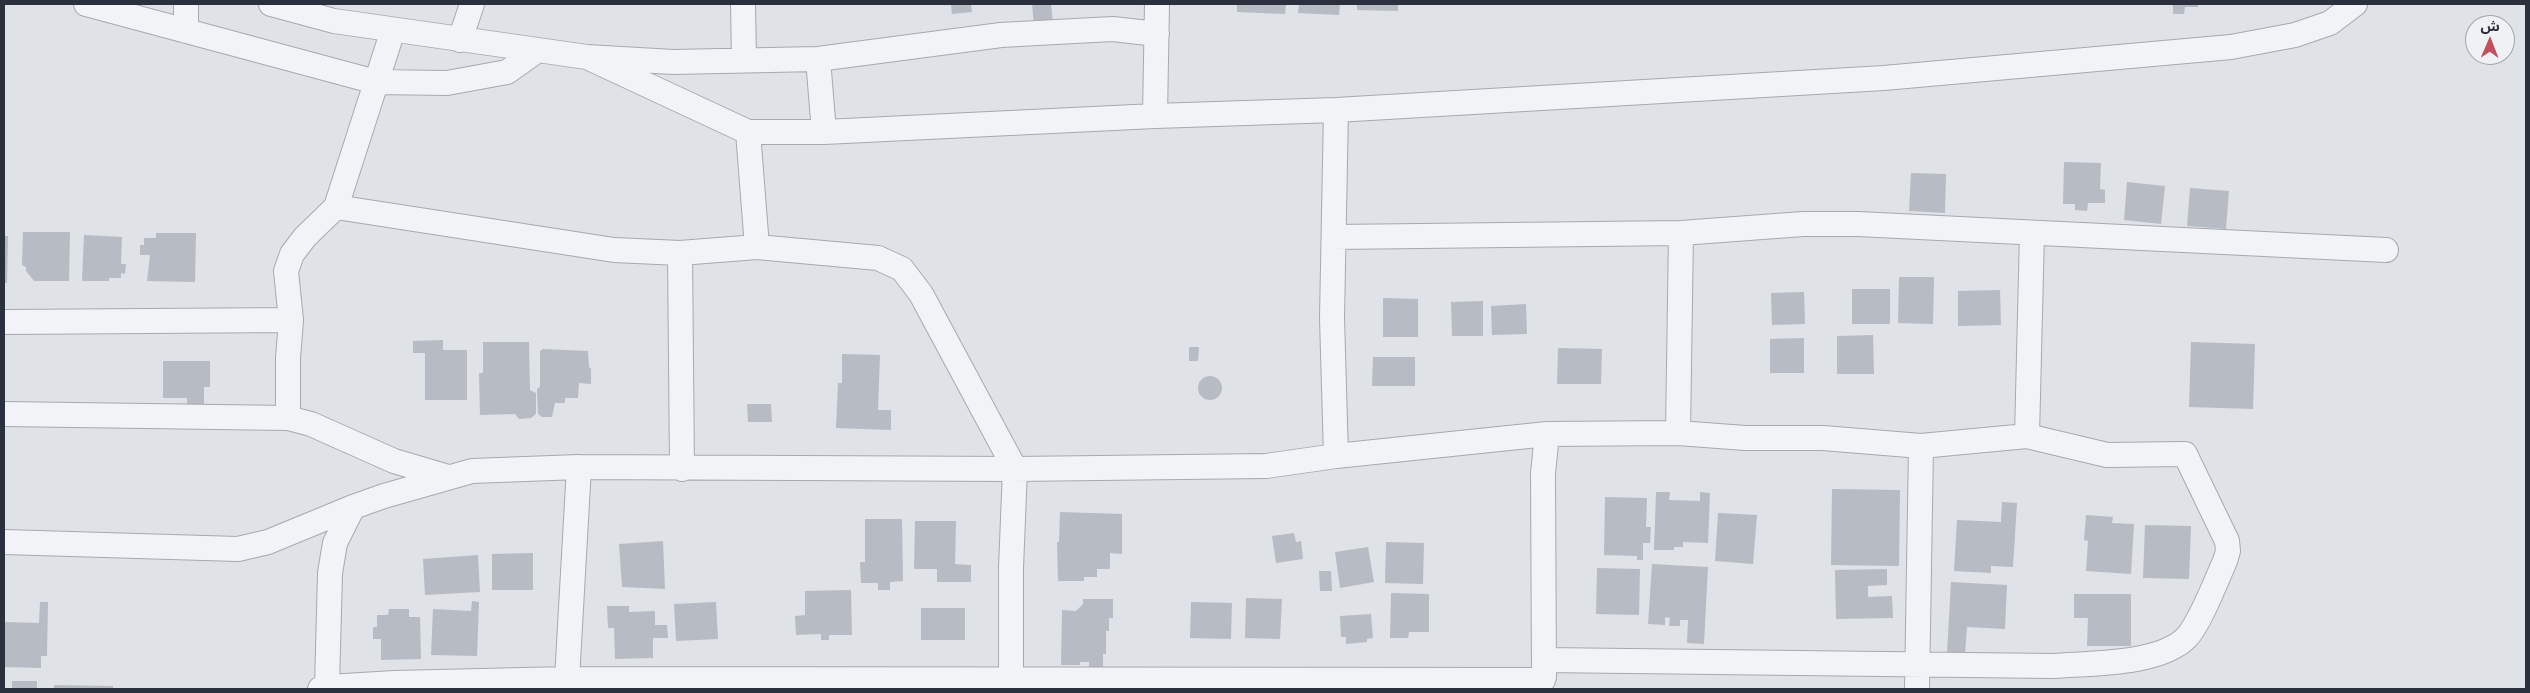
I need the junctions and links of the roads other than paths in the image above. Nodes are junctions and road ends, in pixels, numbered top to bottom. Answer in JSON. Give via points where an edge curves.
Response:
{"nodes":[{"id":1,"x":86,"y":4,"type":"edge"},
{"id":2,"x":186,"y":4,"type":"edge"},
{"id":3,"x":271,"y":4,"type":"edge"},
{"id":4,"x":472,"y":4,"type":"edge"},
{"id":5,"x":743,"y":4,"type":"edge"},
{"id":6,"x":1157,"y":4,"type":"edge"},
{"id":7,"x":2355,"y":4,"type":"edge"},
{"id":8,"x":394,"y":30,"type":"junction"},
{"id":9,"x":186,"y":31,"type":"junction"},
{"id":10,"x":1157,"y":34,"type":"junction"},
{"id":11,"x":460,"y":40,"type":"junction"},
{"id":12,"x":538,"y":50,"type":"junction"},
{"id":13,"x":587,"y":57,"type":"junction"},
{"id":14,"x":818,"y":59,"type":"junction"},
{"id":15,"x":744,"y":60,"type":"junction"},
{"id":16,"x":376,"y":82,"type":"junction"},
{"id":17,"x":1336,"y":110,"type":"junction"},
{"id":18,"x":1155,"y":116,"type":"junction"},
{"id":19,"x":748,"y":132,"type":"junction"},
{"id":20,"x":824,"y":132,"type":"junction"},
{"id":21,"x":336,"y":208,"type":"junction"},
{"id":22,"x":1681,"y":233,"type":"junction"},
{"id":23,"x":2032,"y":233,"type":"junction"},
{"id":24,"x":1334,"y":237,"type":"junction"},
{"id":25,"x":757,"y":247,"type":"junction"},
{"id":26,"x":2386,"y":250,"type":"dead end"},
{"id":27,"x":680,"y":253,"type":"junction"},
{"id":28,"x":291,"y":320,"type":"junction"},
{"id":29,"x":4,"y":322,"type":"edge"},
{"id":30,"x":4,"y":414,"type":"edge"},
{"id":31,"x":288,"y":418,"type":"junction"},
{"id":32,"x":1678,"y":433,"type":"junction"},
{"id":33,"x":1547,"y":434,"type":"junction"},
{"id":34,"x":2027,"y":436,"type":"junction"},
{"id":35,"x":1921,"y":446,"type":"junction"},
{"id":36,"x":1336,"y":456,"type":"junction"},
{"id":37,"x":579,"y":467,"type":"junction"},
{"id":38,"x":682,"y":468,"type":"junction"},
{"id":39,"x":1015,"y":469,"type":"junction"},
{"id":40,"x":448,"y":477,"type":"junction"},
{"id":41,"x":353,"y":507,"type":"junction"},
{"id":42,"x":4,"y":542,"type":"edge"},
{"id":43,"x":1917,"y":664,"type":"junction"},
{"id":44,"x":1544,"y":676,"type":"edge"},
{"id":45,"x":567,"y":679,"type":"junction"},
{"id":46,"x":1011,"y":685,"type":"edge"},
{"id":47,"x":323,"y":688,"type":"edge"},
{"id":48,"x":1917,"y":689,"type":"edge"}],
"edges":[{"from":1,"to":9,"type":"street"},
{"from":2,"to":9,"type":"street"},
{"from":3,"to":8,"type":"street","via":[[334,22]]},
{"from":4,"to":11,"type":"street"},
{"from":5,"to":15,"type":"street"},
{"from":6,"to":10,"type":"street"},
{"from":7,"to":17,"type":"street","via":[[2330,24],[2231,48],[1884,78]]},
{"from":8,"to":11,"type":"street"},
{"from":8,"to":16,"type":"street"},
{"from":9,"to":16,"type":"street"},
{"from":10,"to":14,"type":"street","via":[[1112,29],[1000,36]]},
{"from":10,"to":18,"type":"street"},
{"from":11,"to":12,"type":"street"},
{"from":12,"to":13,"type":"street"},
{"from":12,"to":16,"type":"street","via":[[507,72],[447,83]]},
{"from":13,"to":15,"type":"street","via":[[673,62]]},
{"from":13,"to":19,"type":"street"},
{"from":14,"to":15,"type":"street"},
{"from":14,"to":20,"type":"street"},
{"from":16,"to":21,"type":"street"},
{"from":17,"to":18,"type":"street"},
{"from":17,"to":24,"type":"street"},
{"from":18,"to":20,"type":"street"},
{"from":19,"to":20,"type":"street"},
{"from":19,"to":25,"type":"street"},
{"from":21,"to":27,"type":"street","via":[[614,250]]},
{"from":21,"to":28,"type":"street","via":[[292,254],[286,271]]},
{"from":22,"to":23,"type":"street","via":[[1824,223]]},
{"from":22,"to":24,"type":"street"},
{"from":22,"to":32,"type":"street"},
{"from":23,"to":26,"type":"street"},
{"from":23,"to":34,"type":"street"},
{"from":24,"to":36,"type":"street","via":[[1332,318]]},
{"from":25,"to":27,"type":"street"},
{"from":25,"to":39,"type":"street","via":[[878,258],[902,269],[921,294]]},
{"from":27,"to":38,"type":"street"},
{"from":28,"to":29,"type":"street"},
{"from":28,"to":31,"type":"street"},
{"from":30,"to":31,"type":"street"},
{"from":31,"to":40,"type":"street","via":[[311,424],[394,461]]},
{"from":32,"to":33,"type":"street"},
{"from":32,"to":35,"type":"street","via":[[1745,438],[1823,438]]},
{"from":33,"to":36,"type":"street"},
{"from":33,"to":44,"type":"street","via":[[1543,473]]},
{"from":34,"to":35,"type":"street"},
{"from":34,"to":43,"type":"street","via":[[2107,455],[2182,453],[2188,457],[2227,541],[2228,551],[2196,624],[2188,636],[2171,649],[2122,661],[2054,666]]},
{"from":35,"to":43,"type":"street"},
{"from":36,"to":39,"type":"street","via":[[1266,466]]},
{"from":37,"to":38,"type":"street"},
{"from":37,"to":40,"type":"street","via":[[472,471]]},
{"from":37,"to":45,"type":"street"},
{"from":38,"to":39,"type":"street"},
{"from":39,"to":46,"type":"street"},
{"from":40,"to":41,"type":"street"},
{"from":41,"to":42,"type":"street","via":[[268,542],[238,548]]},
{"from":41,"to":47,"type":"street","via":[[335,543],[330,572]]},
{"from":43,"to":44,"type":"street"},
{"from":43,"to":48,"type":"street"},
{"from":44,"to":46,"type":"street"},
{"from":45,"to":46,"type":"street"},
{"from":45,"to":47,"type":"street"}]}
